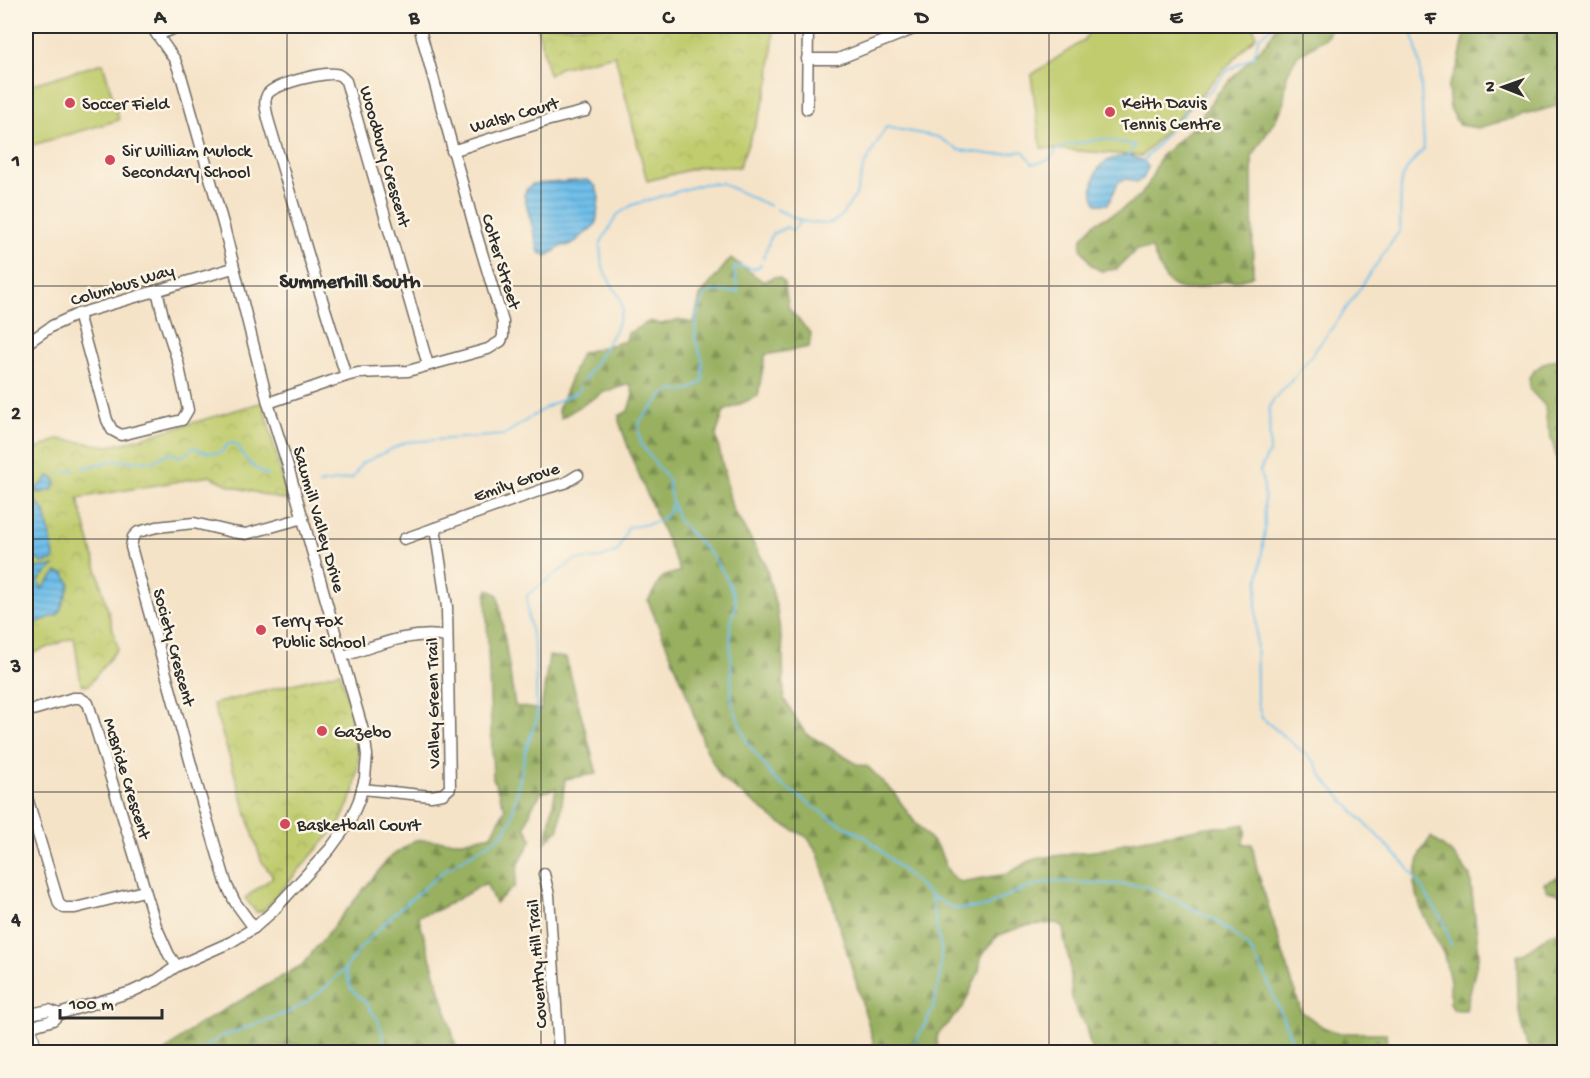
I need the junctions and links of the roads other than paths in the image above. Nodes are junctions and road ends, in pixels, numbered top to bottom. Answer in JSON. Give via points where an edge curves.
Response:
{"nodes":[{"id":1,"x":181,"y":26,"type":"edge"},
{"id":2,"x":419,"y":26,"type":"edge"},
{"id":3,"x":808,"y":26,"type":"edge"},
{"id":4,"x":921,"y":26,"type":"edge"},
{"id":5,"x":154,"y":30,"type":"edge"},
{"id":6,"x":807,"y":59,"type":"junction"},
{"id":7,"x":807,"y":109,"type":"dead end"},
{"id":8,"x":586,"y":111,"type":"dead end"},
{"id":9,"x":452,"y":151,"type":"junction"},
{"id":10,"x":233,"y":268,"type":"junction"},
{"id":11,"x":158,"y":290,"type":"junction"},
{"id":12,"x":78,"y":314,"type":"junction"},
{"id":13,"x":26,"y":344,"type":"edge"},
{"id":14,"x":428,"y":364,"type":"junction"},
{"id":15,"x":346,"y":376,"type":"junction"},
{"id":16,"x":268,"y":403,"type":"junction"},
{"id":17,"x":578,"y":475,"type":"dead end"},
{"id":18,"x":303,"y":518,"type":"junction"},
{"id":19,"x":435,"y":528,"type":"junction"},
{"id":20,"x":404,"y":539,"type":"dead end"},
{"id":21,"x":447,"y":637,"type":"junction"},
{"id":22,"x":343,"y":656,"type":"junction"},
{"id":23,"x":26,"y":712,"type":"edge"},
{"id":24,"x":362,"y":789,"type":"junction"},
{"id":25,"x":26,"y":794,"type":"edge"},
{"id":26,"x":544,"y":874,"type":"dead end"},
{"id":27,"x":144,"y":891,"type":"junction"},
{"id":28,"x":254,"y":928,"type":"junction"},
{"id":29,"x":177,"y":966,"type":"junction"},
{"id":30,"x":27,"y":1019,"type":"edge"},
{"id":31,"x":36,"y":1053,"type":"edge"},
{"id":32,"x":559,"y":1053,"type":"edge"}],
"edges":[{"from":1,"to":5,"type":"street"},
{"from":2,"to":9,"type":"street","name":"Colter Street"},
{"from":3,"to":6,"type":"street"},
{"from":4,"to":6,"type":"street","via":[[838,59]]},
{"from":5,"to":10,"type":"street","name":"Sawmill Valley Drive","via":[[175,60],[182,79]]},
{"from":6,"to":7,"type":"street"},
{"from":8,"to":9,"type":"street","name":"Walsh Court"},
{"from":9,"to":14,"type":"street","name":"Colter Street","via":[[503,322],[503,336],[488,349]]},
{"from":10,"to":11,"type":"street","name":"Columbus Way"},
{"from":10,"to":16,"type":"street","name":"Sawmill Valley Drive"},
{"from":11,"to":12,"type":"street","name":"Columbus Way"},
{"from":11,"to":12,"type":"street","via":[[188,410],[182,420],[122,435],[112,430]]},
{"from":12,"to":13,"type":"street","name":"Columbus Way"},
{"from":14,"to":15,"type":"street","name":"Colter Street","via":[[408,371]]},
{"from":14,"to":15,"type":"street","name":"Woodbury Crescent","via":[[346,81],[340,75],[322,75],[271,89],[265,101]]},
{"from":15,"to":16,"type":"street","name":"Colter Street"},
{"from":16,"to":18,"type":"street","name":"Sawmill Valley Drive"},
{"from":17,"to":19,"type":"street","name":"Emily Grove","via":[[560,485]]},
{"from":18,"to":22,"type":"street","name":"Sawmill Valley Drive"},
{"from":18,"to":28,"type":"street","name":"Society Crescent","via":[[246,534],[194,523],[158,527],[138,532],[131,547],[227,886]]},
{"from":19,"to":20,"type":"street"},
{"from":19,"to":21,"type":"street","name":"Valley Green Trail","via":[[447,607]]},
{"from":21,"to":22,"type":"street","via":[[419,635]]},
{"from":21,"to":24,"type":"street","name":"Valley Green Trail","via":[[450,788],[431,796]]},
{"from":22,"to":24,"type":"street","name":"Sawmill Valley Drive","via":[[366,744]]},
{"from":23,"to":27,"type":"street","name":"McBride Crescent","via":[[74,698],[88,703]]},
{"from":24,"to":28,"type":"street","name":"Sawmill Valley Drive","via":[[349,823],[330,849]]},
{"from":25,"to":27,"type":"street","via":[[59,904],[75,908]]},
{"from":26,"to":32,"type":"street","name":"Coventry Hill Trail","via":[[549,895]]},
{"from":27,"to":29,"type":"street","name":"McBride Crescent"},
{"from":28,"to":29,"type":"street","name":"Sawmill Valley Drive"},
{"from":29,"to":30,"type":"street","name":"Sawmill Valley Drive","via":[[131,992],[59,1014],[49,1010]]},
{"from":30,"to":31,"type":"main road"}]}
